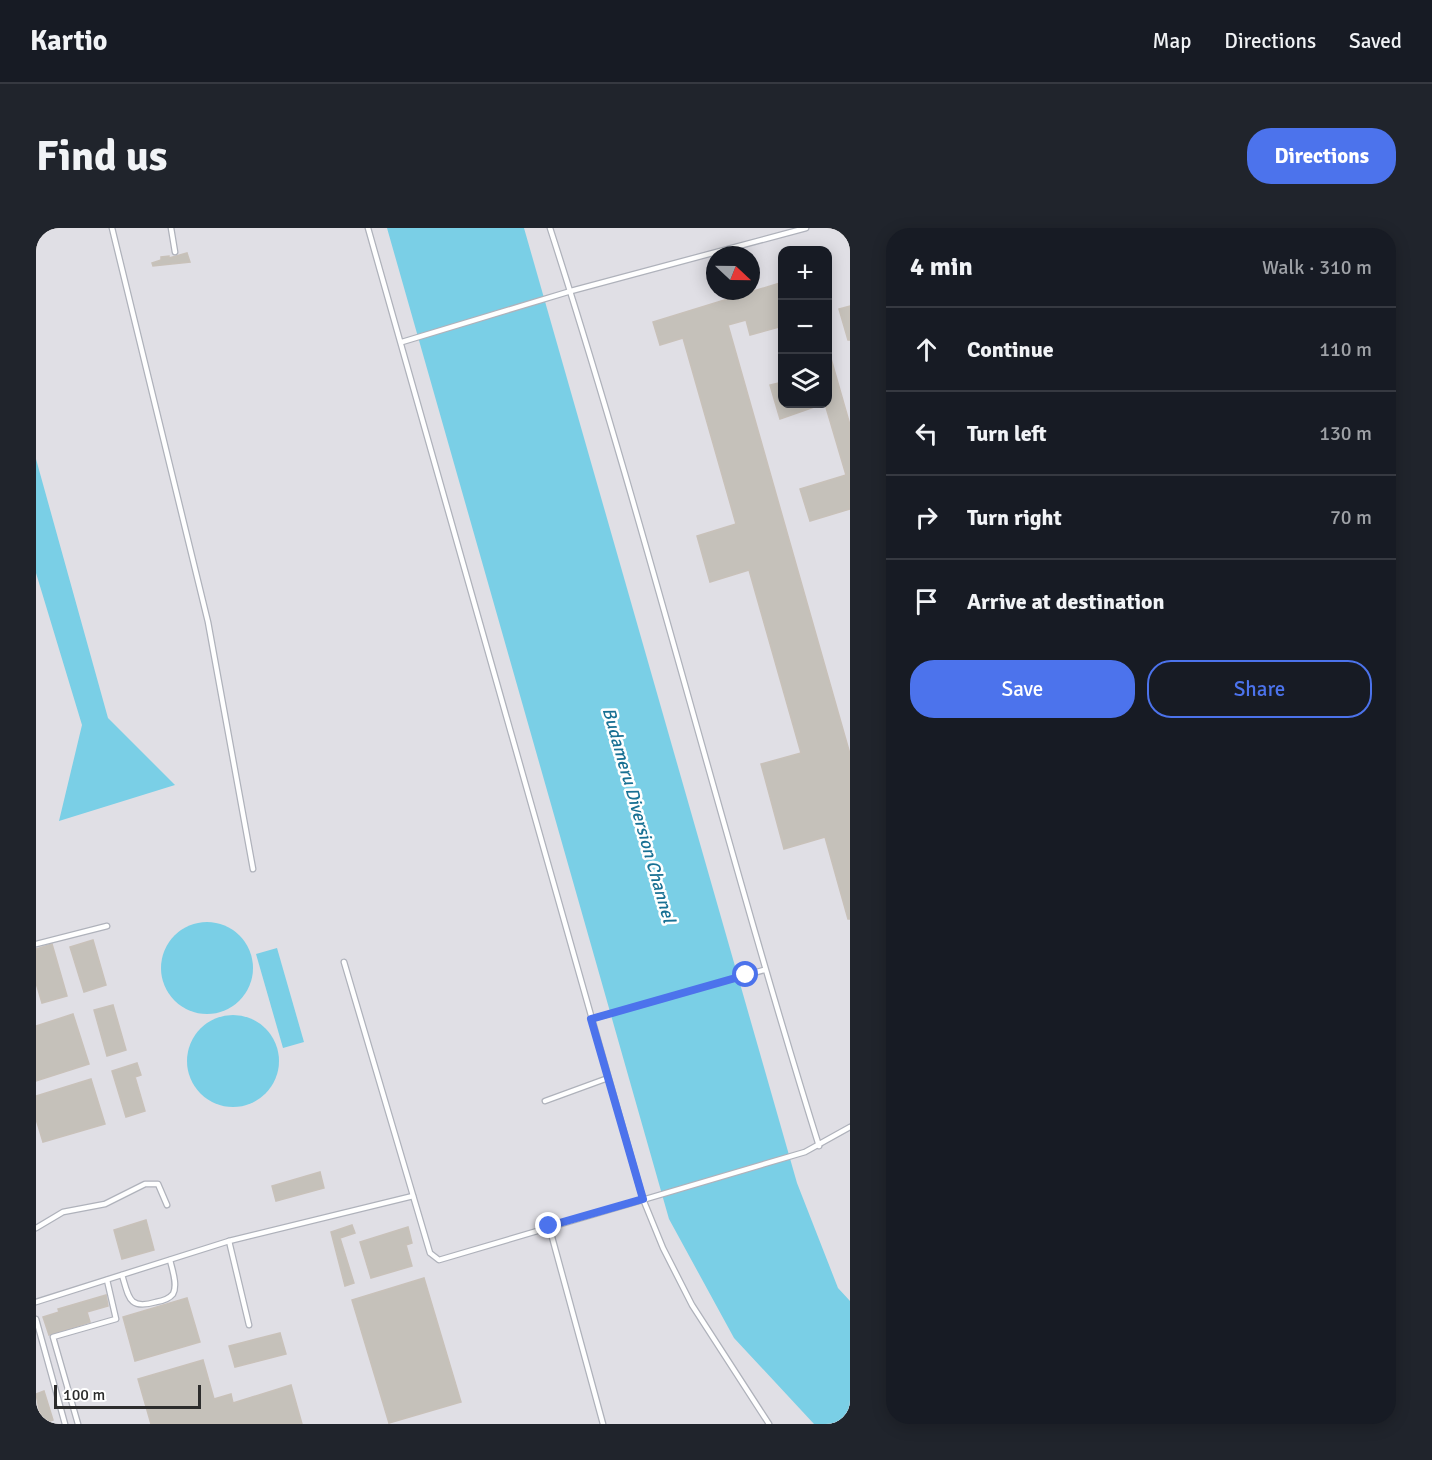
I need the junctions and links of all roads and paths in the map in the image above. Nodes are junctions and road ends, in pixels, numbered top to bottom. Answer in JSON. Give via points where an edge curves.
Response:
{"nodes":[{"id":1,"x":112,"y":228,"type":"edge"},
{"id":2,"x":171,"y":228,"type":"edge"},
{"id":3,"x":368,"y":228,"type":"edge"},
{"id":4,"x":550,"y":228,"type":"edge"},
{"id":5,"x":806,"y":228,"type":"edge"},
{"id":6,"x":175,"y":252,"type":"dead end"},
{"id":7,"x":571,"y":291,"type":"junction"},
{"id":8,"x":402,"y":342,"type":"junction"},
{"id":9,"x":254,"y":869,"type":"dead end"},
{"id":10,"x":107,"y":926,"type":"dead end"},
{"id":11,"x":36,"y":944,"type":"edge"},
{"id":12,"x":344,"y":962,"type":"dead end"},
{"id":13,"x":764,"y":970,"type":"junction"},
{"id":14,"x":591,"y":1019,"type":"junction"},
{"id":15,"x":608,"y":1078,"type":"junction"},
{"id":16,"x":545,"y":1101,"type":"dead end"},
{"id":17,"x":850,"y":1127,"type":"edge"},
{"id":18,"x":819,"y":1146,"type":"junction"},
{"id":19,"x":413,"y":1196,"type":"junction"},
{"id":20,"x":643,"y":1199,"type":"junction"},
{"id":21,"x":167,"y":1205,"type":"dead end"},
{"id":22,"x":549,"y":1226,"type":"junction"},
{"id":23,"x":36,"y":1228,"type":"edge"},
{"id":24,"x":229,"y":1241,"type":"junction"},
{"id":25,"x":170,"y":1260,"type":"junction"},
{"id":26,"x":122,"y":1275,"type":"junction"},
{"id":27,"x":107,"y":1280,"type":"junction"},
{"id":28,"x":36,"y":1302,"type":"edge"},
{"id":29,"x":36,"y":1319,"type":"edge"},
{"id":30,"x":249,"y":1325,"type":"dead end"},
{"id":31,"x":64,"y":1424,"type":"edge"},
{"id":32,"x":78,"y":1424,"type":"edge"},
{"id":33,"x":603,"y":1424,"type":"edge"},
{"id":34,"x":769,"y":1424,"type":"edge"}],
"edges":[{"from":1,"to":9,"type":"lane","via":[[208,622]]},
{"from":2,"to":6,"type":"lane"},
{"from":3,"to":8,"type":"lane"},
{"from":4,"to":7,"type":"lane"},
{"from":5,"to":7,"type":"lane"},
{"from":7,"to":8,"type":"lane"},
{"from":7,"to":13,"type":"lane"},
{"from":8,"to":14,"type":"lane"},
{"from":10,"to":11,"type":"lane"},
{"from":12,"to":19,"type":"lane"},
{"from":13,"to":14,"type":"lane"},
{"from":13,"to":18,"type":"lane"},
{"from":14,"to":15,"type":"lane"},
{"from":15,"to":16,"type":"lane"},
{"from":15,"to":20,"type":"lane"},
{"from":17,"to":18,"type":"lane"},
{"from":18,"to":20,"type":"lane"},
{"from":19,"to":22,"type":"lane","via":[[430,1253],[440,1260]]},
{"from":19,"to":24,"type":"lane"},
{"from":20,"to":22,"type":"lane"},
{"from":20,"to":34,"type":"lane","via":[[692,1305]]},
{"from":21,"to":23,"type":"lane","via":[[158,1184],[145,1184],[105,1204],[63,1212]]},
{"from":22,"to":33,"type":"lane"},
{"from":24,"to":25,"type":"lane"},
{"from":24,"to":30,"type":"lane"},
{"from":25,"to":26,"type":"lane"},
{"from":25,"to":26,"type":"lane","via":[[175,1284],[173,1294],[166,1299],[142,1306],[133,1303]]},
{"from":26,"to":27,"type":"lane"},
{"from":27,"to":28,"type":"lane"},
{"from":27,"to":32,"type":"lane","via":[[116,1319],[53,1338]]},
{"from":29,"to":31,"type":"lane"}]}
